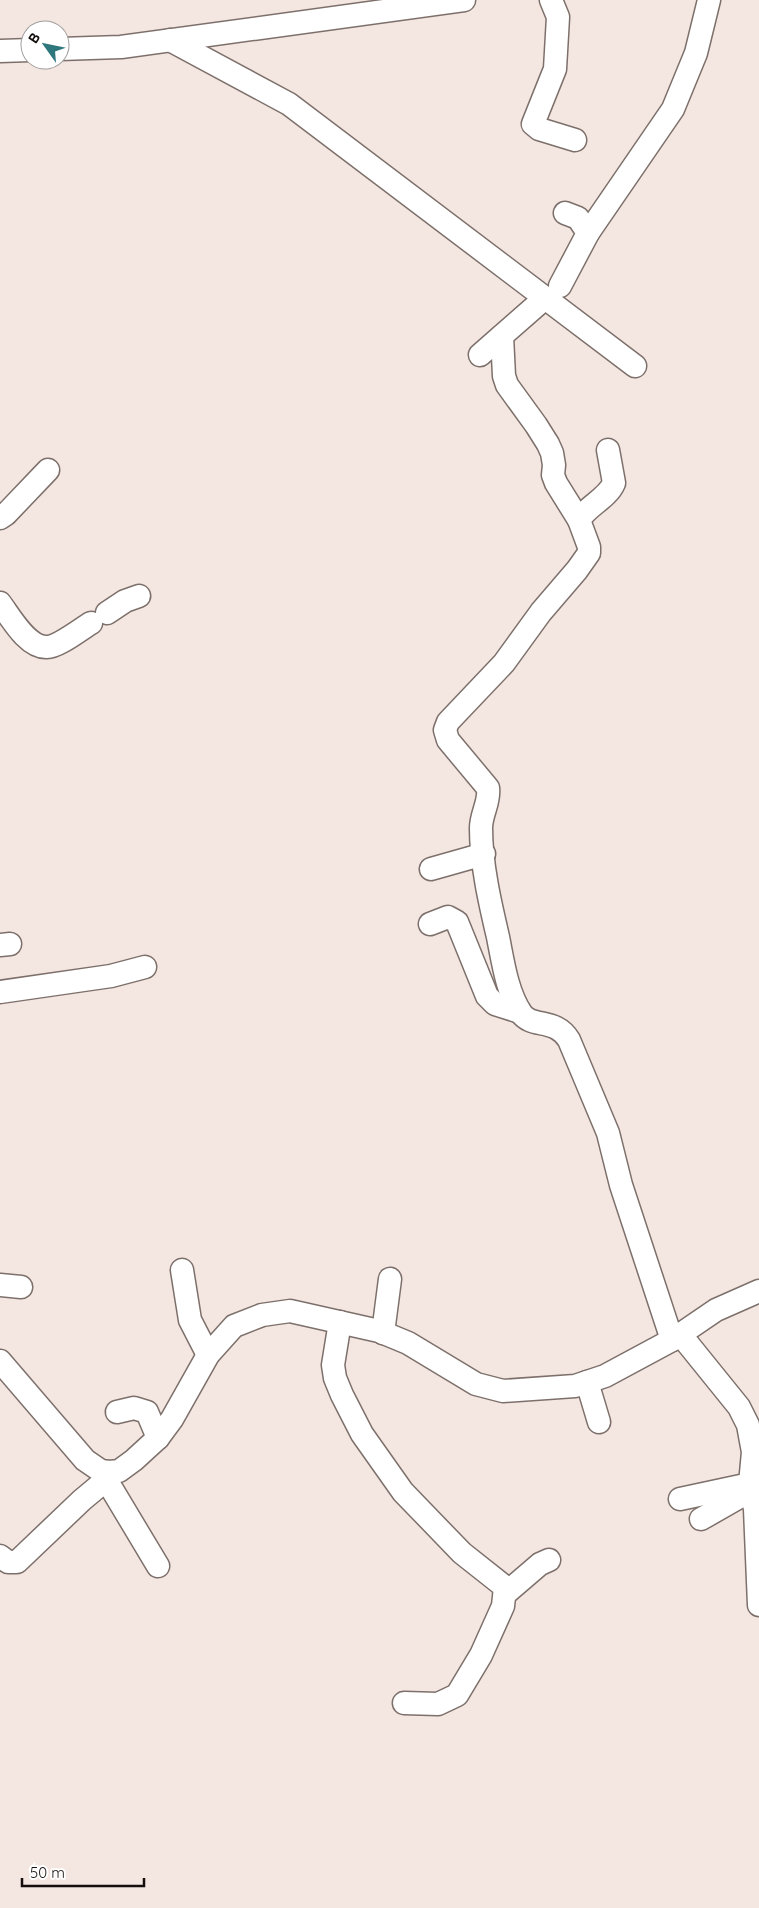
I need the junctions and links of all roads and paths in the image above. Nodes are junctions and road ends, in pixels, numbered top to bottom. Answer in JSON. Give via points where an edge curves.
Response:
{"nodes":[{"id":1,"x":464,"y":0,"type":"edge"},
{"id":2,"x":551,"y":0,"type":"edge"},
{"id":3,"x":709,"y":0,"type":"edge"},
{"id":4,"x":170,"y":40,"type":"junction"},
{"id":5,"x":70,"y":49,"type":"edge"},
{"id":6,"x":20,"y":50,"type":"edge"},
{"id":7,"x":0,"y":51,"type":"edge"},
{"id":8,"x":576,"y":140,"type":"dead end"},
{"id":9,"x":565,"y":213,"type":"dead end"},
{"id":10,"x":588,"y":233,"type":"junction"},
{"id":11,"x":553,"y":295,"type":"junction"},
{"id":12,"x":502,"y":336,"type":"junction"},
{"id":13,"x":480,"y":355,"type":"dead end"},
{"id":14,"x":635,"y":366,"type":"dead end"},
{"id":15,"x":608,"y":450,"type":"dead end"},
{"id":16,"x":48,"y":470,"type":"dead end"},
{"id":17,"x":0,"y":518,"type":"edge"},
{"id":18,"x":579,"y":520,"type":"junction"},
{"id":19,"x":139,"y":596,"type":"dead end"},
{"id":20,"x":0,"y":603,"type":"edge"},
{"id":21,"x":484,"y":854,"type":"junction"},
{"id":22,"x":431,"y":869,"type":"dead end"},
{"id":23,"x":430,"y":924,"type":"dead end"},
{"id":24,"x":145,"y":967,"type":"dead end"},
{"id":25,"x":0,"y":992,"type":"edge"},
{"id":26,"x":520,"y":1012,"type":"junction"},
{"id":27,"x":182,"y":1270,"type":"dead end"},
{"id":28,"x":390,"y":1279,"type":"dead end"},
{"id":29,"x":759,"y":1292,"type":"edge"},
{"id":30,"x":340,"y":1322,"type":"junction"},
{"id":31,"x":383,"y":1333,"type":"junction"},
{"id":32,"x":676,"y":1337,"type":"junction"},
{"id":33,"x":208,"y":1355,"type":"junction"},
{"id":34,"x":0,"y":1361,"type":"edge"},
{"id":35,"x":587,"y":1382,"type":"junction"},
{"id":36,"x":117,"y":1412,"type":"dead end"},
{"id":37,"x":599,"y":1422,"type":"dead end"},
{"id":38,"x":158,"y":1438,"type":"junction"},
{"id":39,"x":104,"y":1476,"type":"junction"},
{"id":40,"x":750,"y":1487,"type":"junction"},
{"id":41,"x":680,"y":1499,"type":"dead end"},
{"id":42,"x":701,"y":1519,"type":"dead end"},
{"id":43,"x":0,"y":1556,"type":"edge"},
{"id":44,"x":549,"y":1560,"type":"dead end"},
{"id":45,"x":158,"y":1566,"type":"dead end"},
{"id":46,"x":505,"y":1594,"type":"junction"},
{"id":47,"x":759,"y":1606,"type":"edge"},
{"id":48,"x":404,"y":1703,"type":"dead end"}],
"edges":[{"from":1,"to":4,"type":"street"},
{"from":2,"to":8,"type":"street","via":[[558,17],[555,69],[533,124],[539,129]]},
{"from":3,"to":10,"type":"street","via":[[696,53],[673,108]]},
{"from":4,"to":5,"type":"street","via":[[121,47]]},
{"from":4,"to":11,"type":"street","via":[[290,104]]},
{"from":6,"to":7,"type":"street"},
{"from":9,"to":10,"type":"street","via":[[578,218]]},
{"from":10,"to":11,"type":"street"},
{"from":11,"to":12,"type":"street"},
{"from":11,"to":14,"type":"street"},
{"from":12,"to":13,"type":"street"},
{"from":12,"to":18,"type":"street","via":[[507,385],[548,444],[552,453],[553,475]]},
{"from":15,"to":18,"type":"street","via":[[613,486]]},
{"from":16,"to":17,"type":"street"},
{"from":18,"to":21,"type":"street","via":[[589,547],[588,553],[504,663],[446,726],[448,740],[488,788],[481,828]]},
{"from":19,"to":20,"type":"street","via":[[125,600],[47,648],[22,633]]},
{"from":21,"to":22,"type":"street"},
{"from":21,"to":26,"type":"street","via":[[489,896],[507,980]]},
{"from":23,"to":26,"type":"street","via":[[448,917],[457,922],[487,996],[495,1004]]},
{"from":24,"to":25,"type":"street","via":[[111,976]]},
{"from":26,"to":32,"type":"street","via":[[529,1020],[558,1028],[569,1040],[608,1133],[620,1185]]},
{"from":27,"to":33,"type":"street","via":[[190,1320]]},
{"from":28,"to":31,"type":"street"},
{"from":29,"to":32,"type":"street","via":[[716,1310]]},
{"from":30,"to":31,"type":"street"},
{"from":30,"to":33,"type":"street","via":[[290,1311],[262,1315],[234,1326]]},
{"from":30,"to":46,"type":"street","via":[[333,1364],[342,1396],[362,1434],[403,1492],[462,1553],[503,1585]]},
{"from":31,"to":35,"type":"street","via":[[408,1343],[476,1384],[503,1391],[575,1386]]},
{"from":32,"to":35,"type":"street","via":[[605,1376]]},
{"from":32,"to":40,"type":"street","via":[[739,1407],[748,1425],[753,1452]]},
{"from":33,"to":38,"type":"street"},
{"from":34,"to":39,"type":"street","via":[[84,1460]]},
{"from":35,"to":37,"type":"street"},
{"from":36,"to":38,"type":"street","via":[[134,1408],[147,1412]]},
{"from":38,"to":39,"type":"street","via":[[119,1471]]},
{"from":39,"to":43,"type":"street","via":[[17,1562],[8,1562]]},
{"from":39,"to":45,"type":"street"},
{"from":40,"to":41,"type":"street"},
{"from":40,"to":42,"type":"street"},
{"from":40,"to":47,"type":"street","via":[[755,1509]]},
{"from":44,"to":46,"type":"street"},
{"from":46,"to":48,"type":"street","via":[[481,1655],[457,1695],[438,1704]]}]}
